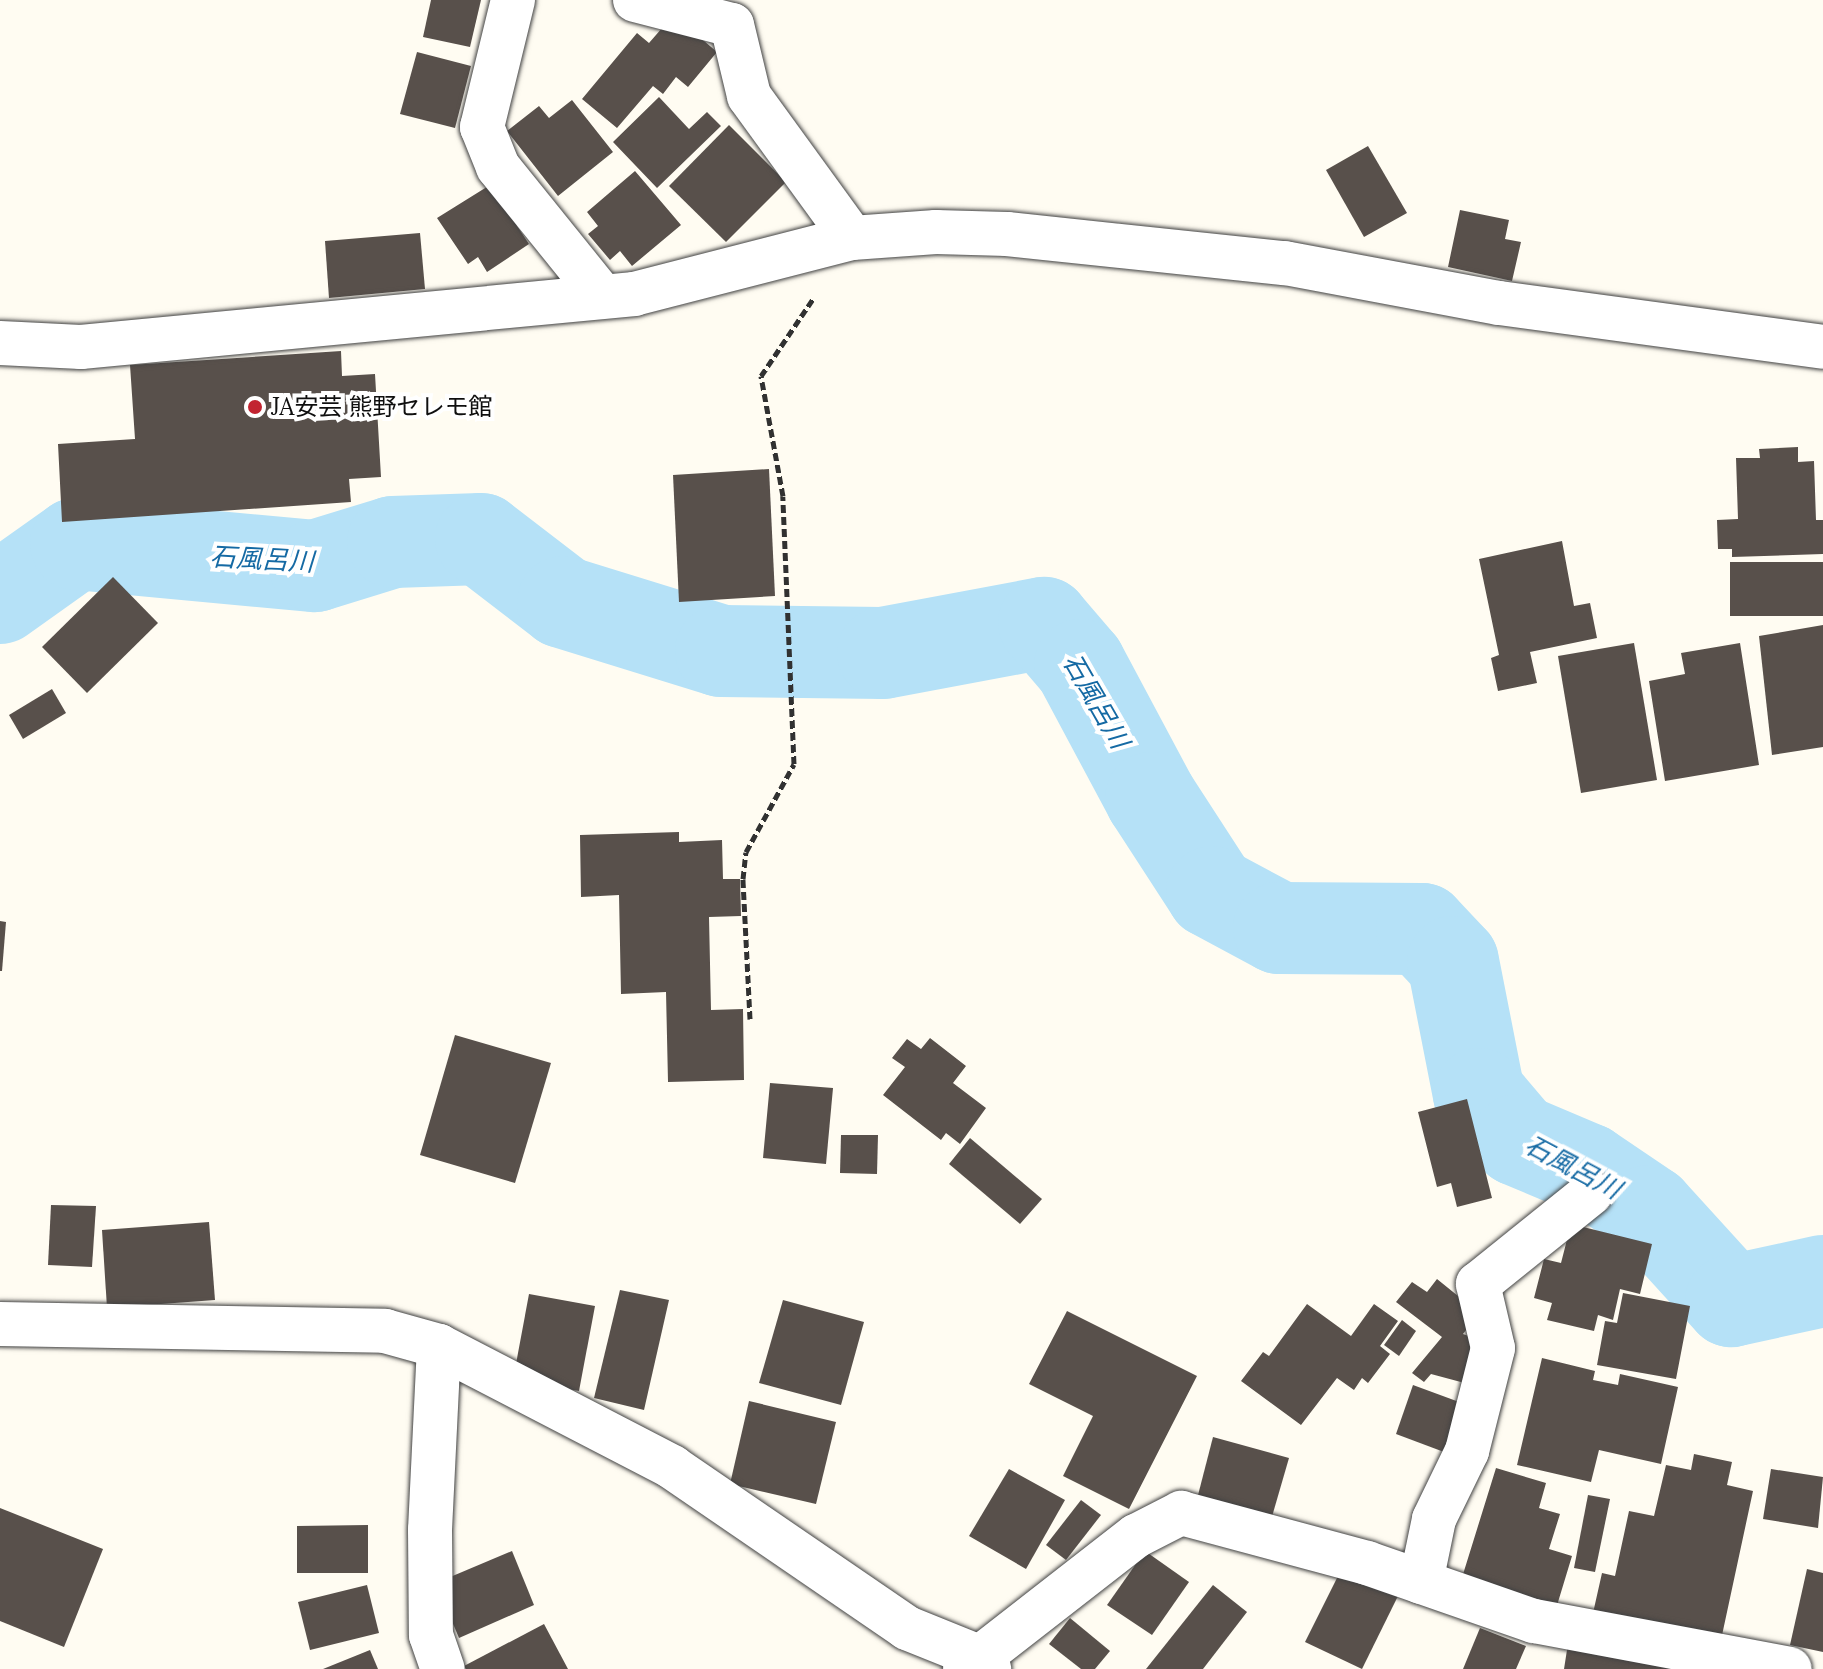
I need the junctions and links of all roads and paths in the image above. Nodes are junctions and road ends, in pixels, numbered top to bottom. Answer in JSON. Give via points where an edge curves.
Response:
{"nodes":[{"id":1,"x":513,"y":0,"type":"edge"},
{"id":2,"x":635,"y":0,"type":"edge"},
{"id":3,"x":736,"y":12,"type":"edge"},
{"id":4,"x":852,"y":238,"type":"junction"},
{"id":5,"x":602,"y":296,"type":"junction"},
{"id":6,"x":0,"y":343,"type":"edge"},
{"id":7,"x":1823,"y":347,"type":"edge"},
{"id":8,"x":750,"y":1019,"type":"dead end"},
{"id":9,"x":1591,"y":1193,"type":"dead end"},
{"id":10,"x":0,"y":1324,"type":"edge"},
{"id":11,"x":439,"y":1346,"type":"junction"},
{"id":12,"x":1421,"y":1582,"type":"junction"},
{"id":13,"x":978,"y":1665,"type":"edge"},
{"id":14,"x":443,"y":1669,"type":"edge"},
{"id":15,"x":1790,"y":1669,"type":"edge"}],
"edges":[{"from":1,"to":5,"type":"street","via":[[482,127],[498,167]]},
{"from":2,"to":3,"type":"street"},
{"from":3,"to":4,"type":"street","via":[[749,96]]},
{"from":4,"to":5,"type":"street","via":[[634,294]]},
{"from":4,"to":7,"type":"street","via":[[1007,234],[1285,263],[1499,303]]},
{"from":4,"to":8,"type":"path","via":[[761,376],[783,496],[794,764],[746,852]]},
{"from":5,"to":6,"type":"street","via":[[81,347]]},
{"from":9,"to":12,"type":"street","via":[[1478,1284],[1493,1348],[1467,1451],[1434,1519]]},
{"from":10,"to":11,"type":"street","via":[[385,1331]]},
{"from":11,"to":13,"type":"street","via":[[672,1467],[907,1628]]},
{"from":11,"to":14,"type":"street","via":[[430,1590],[431,1635]]},
{"from":12,"to":13,"type":"street","via":[[1181,1513],[1136,1536]]},
{"from":12,"to":15,"type":"street","via":[[1534,1621]]}]}
